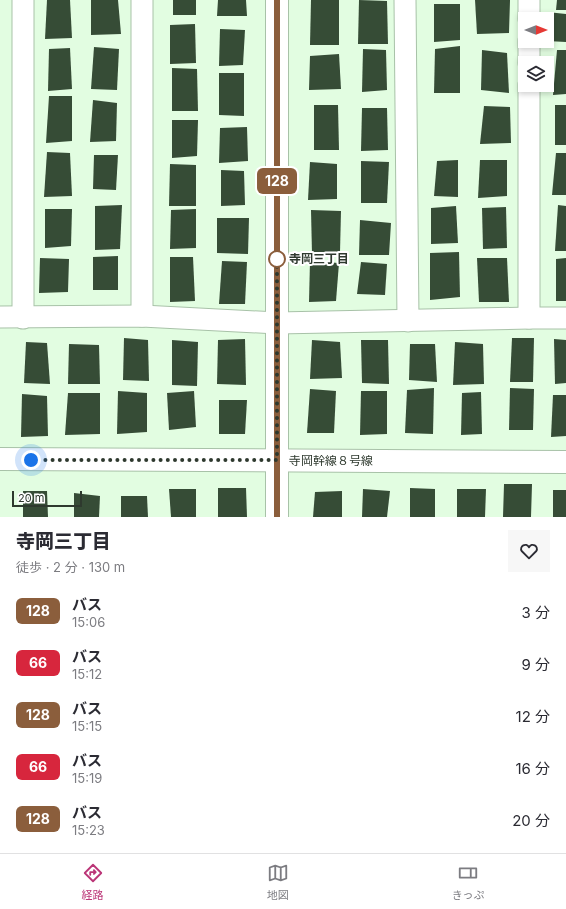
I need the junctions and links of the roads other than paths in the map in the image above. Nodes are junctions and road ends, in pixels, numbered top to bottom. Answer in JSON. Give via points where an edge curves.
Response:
{"nodes":[{"id":1,"x":23,"y":0,"type":"edge"},
{"id":2,"x":142,"y":0,"type":"edge"},
{"id":3,"x":277,"y":0,"type":"edge"},
{"id":4,"x":405,"y":0,"type":"edge"},
{"id":5,"x":529,"y":0,"type":"edge"},
{"id":6,"x":529,"y":12,"type":"edge"},
{"id":7,"x":529,"y":92,"type":"edge"},
{"id":8,"x":142,"y":316,"type":"junction"},
{"id":9,"x":0,"y":317,"type":"edge"},
{"id":10,"x":23,"y":318,"type":"junction"},
{"id":11,"x":529,"y":318,"type":"junction"},
{"id":12,"x":566,"y":318,"type":"edge"},
{"id":13,"x":408,"y":321,"type":"junction"},
{"id":14,"x":277,"y":323,"type":"junction"},
{"id":15,"x":0,"y":459,"type":"edge"},
{"id":16,"x":277,"y":460,"type":"junction"},
{"id":17,"x":566,"y":462,"type":"edge"},
{"id":18,"x":277,"y":517,"type":"edge"}],
"edges":[{"from":1,"to":10,"type":"street"},
{"from":2,"to":8,"type":"street"},
{"from":3,"to":14,"type":"street"},
{"from":4,"to":13,"type":"street"},
{"from":5,"to":6,"type":"street"},
{"from":7,"to":11,"type":"street"},
{"from":8,"to":10,"type":"street"},
{"from":8,"to":14,"type":"street"},
{"from":9,"to":10,"type":"street"},
{"from":11,"to":12,"type":"street"},
{"from":11,"to":13,"type":"street"},
{"from":13,"to":14,"type":"street"},
{"from":14,"to":16,"type":"street"},
{"from":15,"to":16,"type":"street","name":"寺岡幹線８号線"},
{"from":16,"to":17,"type":"street","name":"寺岡幹線８号線"},
{"from":16,"to":18,"type":"street"}]}
